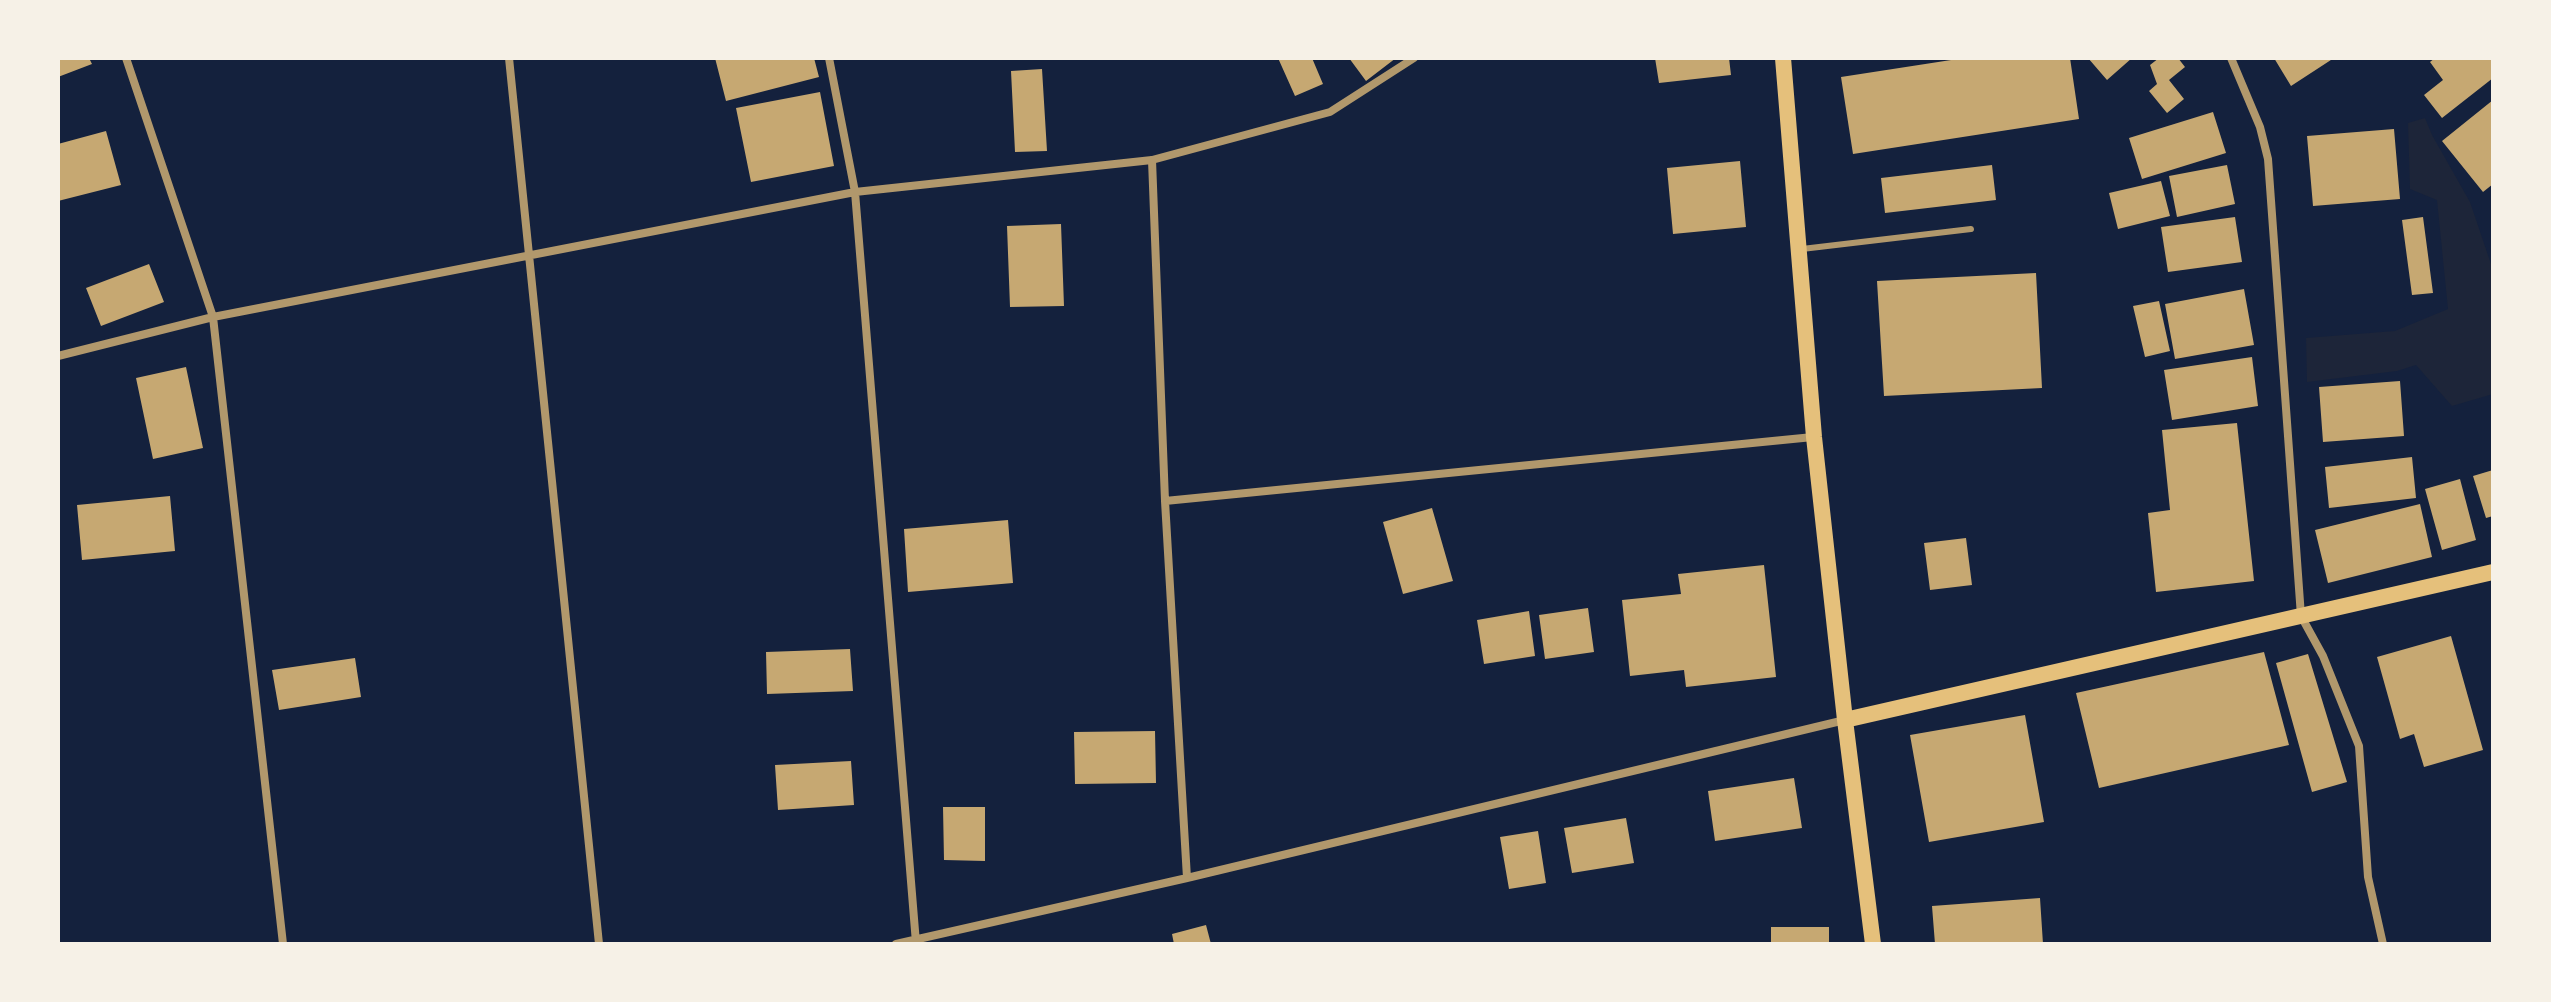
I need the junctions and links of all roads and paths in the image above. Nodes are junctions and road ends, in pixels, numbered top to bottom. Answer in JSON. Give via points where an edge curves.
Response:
{"nodes":[{"id":1,"x":126,"y":58,"type":"edge"},
{"id":2,"x":509,"y":58,"type":"edge"},
{"id":3,"x":829,"y":58,"type":"edge"},
{"id":4,"x":1414,"y":58,"type":"edge"},
{"id":5,"x":1783,"y":58,"type":"edge"},
{"id":6,"x":2231,"y":58,"type":"edge"},
{"id":7,"x":1152,"y":160,"type":"junction"},
{"id":8,"x":855,"y":192,"type":"junction"},
{"id":9,"x":1971,"y":229,"type":"dead end"},
{"id":10,"x":1799,"y":250,"type":"junction"},
{"id":11,"x":528,"y":257,"type":"junction"},
{"id":12,"x":213,"y":317,"type":"junction"},
{"id":13,"x":58,"y":356,"type":"edge"},
{"id":14,"x":1814,"y":437,"type":"junction"},
{"id":15,"x":1165,"y":501,"type":"junction"},
{"id":16,"x":2493,"y":572,"type":"edge"},
{"id":17,"x":2301,"y":616,"type":"junction"},
{"id":18,"x":1845,"y":720,"type":"junction"},
{"id":19,"x":1187,"y":878,"type":"junction"},
{"id":20,"x":916,"y":942,"type":"edge"},
{"id":21,"x":283,"y":944,"type":"edge"},
{"id":22,"x":599,"y":944,"type":"edge"},
{"id":23,"x":896,"y":944,"type":"edge"},
{"id":24,"x":1873,"y":944,"type":"edge"},
{"id":25,"x":2383,"y":944,"type":"edge"}],
"edges":[{"from":1,"to":12,"type":"street"},
{"from":2,"to":11,"type":"street"},
{"from":3,"to":8,"type":"street"},
{"from":4,"to":7,"type":"street","via":[[1330,112]]},
{"from":5,"to":10,"type":"main road"},
{"from":6,"to":17,"type":"street","via":[[2268,159]]},
{"from":7,"to":8,"type":"street"},
{"from":7,"to":15,"type":"street"},
{"from":8,"to":11,"type":"street"},
{"from":8,"to":20,"type":"street"},
{"from":9,"to":10,"type":"lane"},
{"from":10,"to":14,"type":"main road"},
{"from":11,"to":12,"type":"street"},
{"from":11,"to":22,"type":"street"},
{"from":12,"to":13,"type":"street"},
{"from":12,"to":21,"type":"street"},
{"from":14,"to":15,"type":"street"},
{"from":14,"to":18,"type":"main road"},
{"from":15,"to":19,"type":"street"},
{"from":16,"to":17,"type":"main road"},
{"from":17,"to":18,"type":"main road"},
{"from":17,"to":25,"type":"street","via":[[2359,746],[2368,877]]},
{"from":18,"to":19,"type":"street"},
{"from":18,"to":24,"type":"main road"},
{"from":19,"to":20,"type":"street"},
{"from":20,"to":23,"type":"street"}]}
